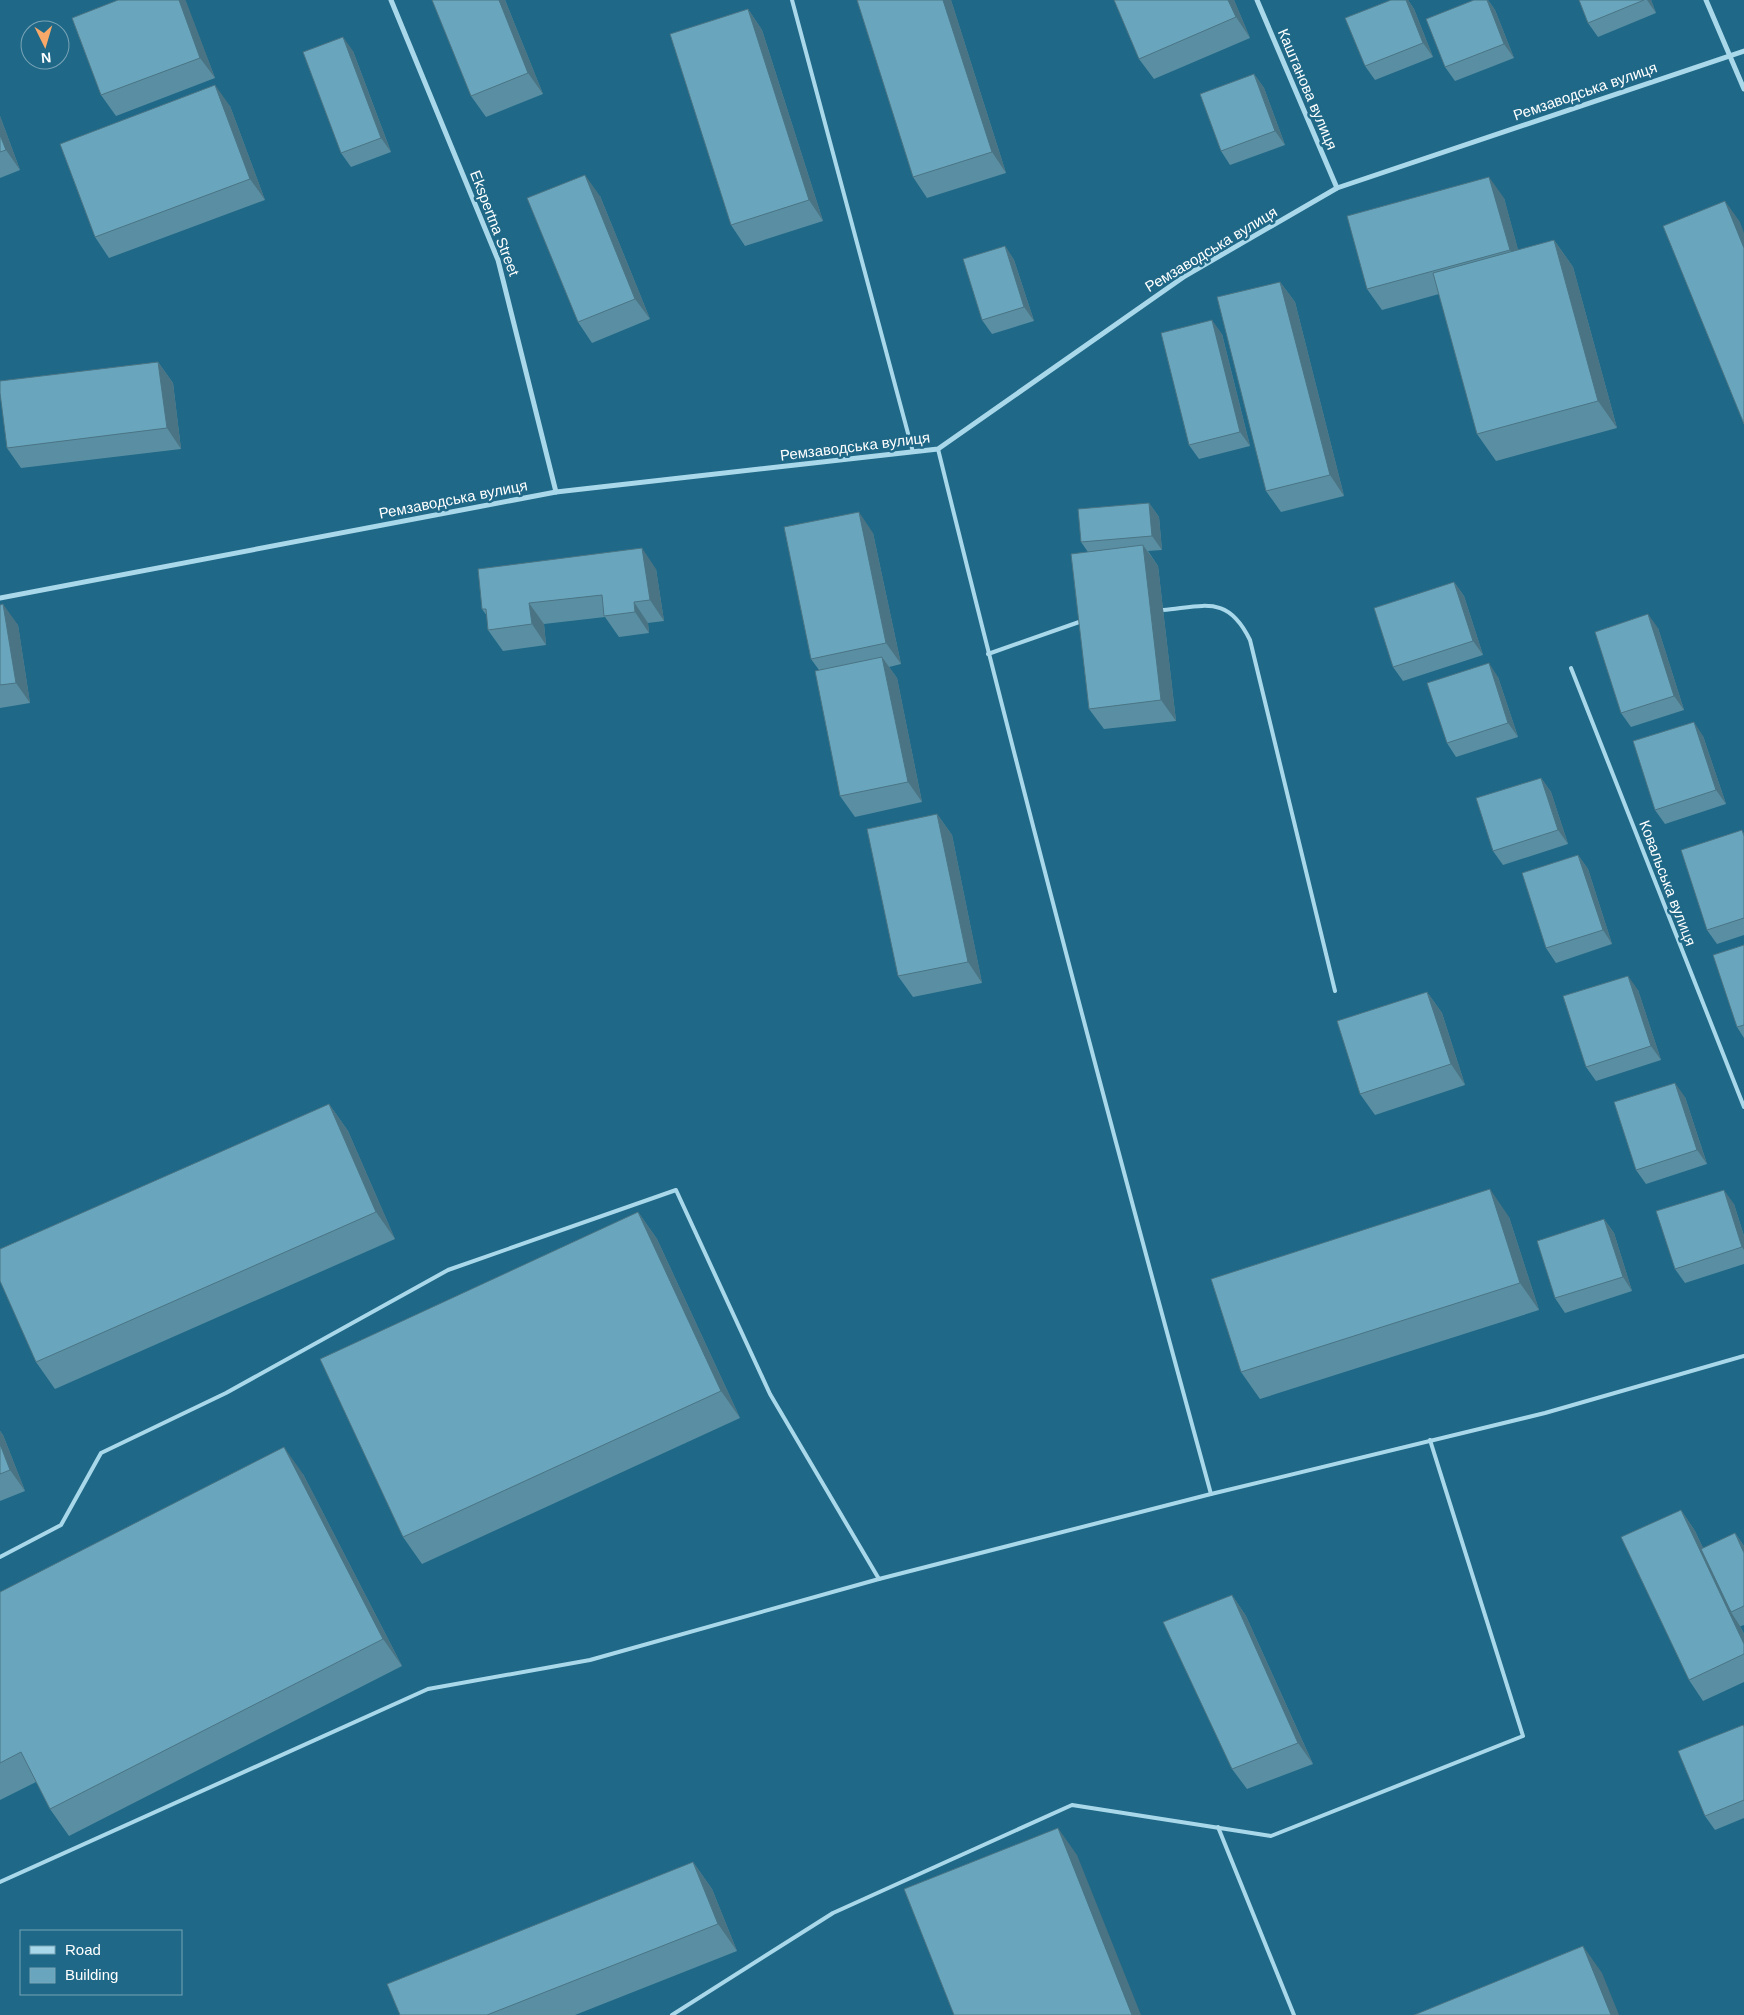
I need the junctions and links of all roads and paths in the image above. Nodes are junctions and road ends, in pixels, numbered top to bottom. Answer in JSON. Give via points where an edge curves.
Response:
{"nodes":[{"id":1,"x":391,"y":0,"type":"edge"},
{"id":2,"x":792,"y":0,"type":"edge"},
{"id":3,"x":1257,"y":0,"type":"edge"},
{"id":4,"x":1706,"y":0,"type":"edge"},
{"id":5,"x":1744,"y":51,"type":"edge"},
{"id":6,"x":1729,"y":55,"type":"junction"},
{"id":7,"x":1744,"y":90,"type":"edge"},
{"id":8,"x":1337,"y":188,"type":"junction"},
{"id":9,"x":938,"y":449,"type":"junction"},
{"id":10,"x":913,"y":452,"type":"junction"},
{"id":11,"x":556,"y":492,"type":"junction"},
{"id":12,"x":0,"y":598,"type":"edge"},
{"id":13,"x":1163,"y":610,"type":"dead end"},
{"id":14,"x":1091,"y":618,"type":"edge"},
{"id":15,"x":988,"y":654,"type":"junction"},
{"id":16,"x":1571,"y":668,"type":"dead end"},
{"id":17,"x":1335,"y":991,"type":"dead end"},
{"id":18,"x":1744,"y":1107,"type":"edge"},
{"id":19,"x":1744,"y":1356,"type":"edge"},
{"id":20,"x":1430,"y":1440,"type":"junction"},
{"id":21,"x":1212,"y":1494,"type":"junction"},
{"id":22,"x":0,"y":1557,"type":"edge"},
{"id":23,"x":879,"y":1579,"type":"junction"},
{"id":24,"x":1218,"y":1827,"type":"junction"},
{"id":25,"x":0,"y":1882,"type":"edge"},
{"id":26,"x":672,"y":2015,"type":"edge"},
{"id":27,"x":1294,"y":2015,"type":"edge"}],
"edges":[{"from":1,"to":11,"type":"street","name":"Ekspertna Street","via":[[498,260]]},
{"from":2,"to":10,"type":"lane"},
{"from":3,"to":8,"type":"street","name":"Каштанова вулиця"},
{"from":4,"to":6,"type":"street"},
{"from":5,"to":6,"type":"street","name":"Ремзаводська вулиця"},
{"from":6,"to":7,"type":"street"},
{"from":6,"to":8,"type":"street","name":"Ремзаводська вулиця"},
{"from":8,"to":9,"type":"street","name":"Ремзаводська вулиця","via":[[1185,276]]},
{"from":9,"to":10,"type":"street","name":"Ремзаводська вулиця"},
{"from":9,"to":15,"type":"lane"},
{"from":10,"to":11,"type":"street","name":"Ремзаводська вулиця"},
{"from":11,"to":12,"type":"street","name":"Ремзаводська вулиця"},
{"from":13,"to":17,"type":"lane","via":[[1210,606],[1228,611],[1240,620],[1250,640]]},
{"from":14,"to":15,"type":"lane"},
{"from":15,"to":21,"type":"lane","via":[[1100,1088]]},
{"from":16,"to":18,"type":"lane","name":"Ковальська вулиця"},
{"from":19,"to":20,"type":"lane","via":[[1546,1413]]},
{"from":20,"to":21,"type":"lane"},
{"from":20,"to":24,"type":"lane","via":[[1523,1736],[1271,1836]]},
{"from":21,"to":23,"type":"lane"},
{"from":22,"to":23,"type":"lane","via":[[61,1525],[101,1453],[226,1393],[448,1270],[676,1190],[770,1394]]},
{"from":23,"to":25,"type":"lane","via":[[590,1660],[428,1689]]},
{"from":24,"to":26,"type":"lane","via":[[1072,1805],[833,1913]]},
{"from":24,"to":27,"type":"lane"}]}
